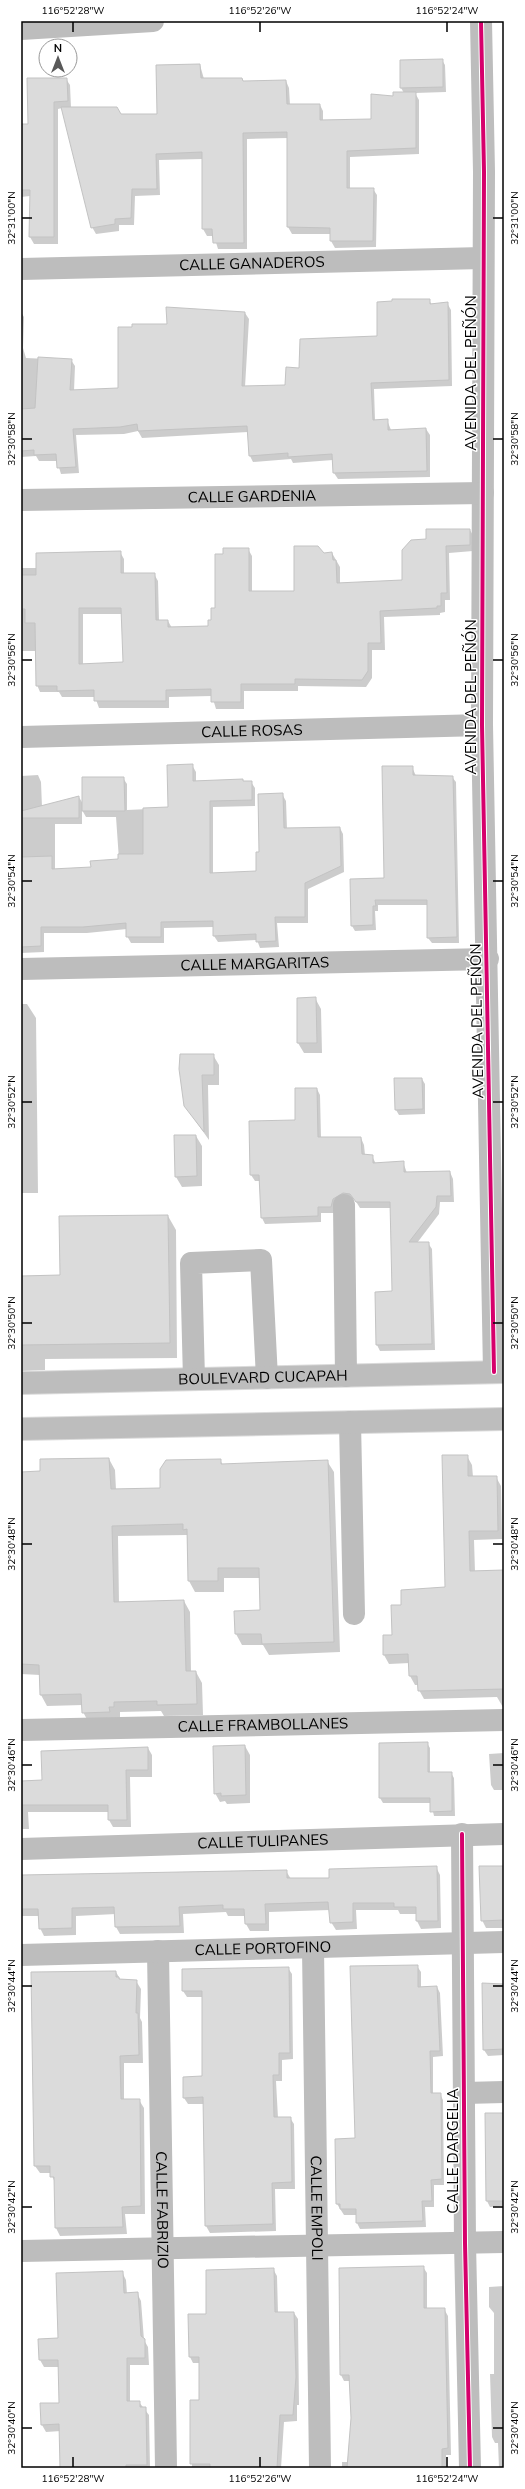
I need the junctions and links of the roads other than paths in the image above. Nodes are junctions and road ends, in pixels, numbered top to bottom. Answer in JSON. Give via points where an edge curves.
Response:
{"nodes":[{"id":1,"x":153,"y":21,"type":"edge"},
{"id":2,"x":481,"y":21,"type":"edge"},
{"id":3,"x":21,"y":29,"type":"edge"},
{"id":4,"x":483,"y":258,"type":"junction"},
{"id":5,"x":21,"y":269,"type":"edge"},
{"id":6,"x":483,"y":493,"type":"junction"},
{"id":7,"x":21,"y":500,"type":"edge"},
{"id":8,"x":482,"y":725,"type":"junction"},
{"id":9,"x":21,"y":736,"type":"edge"},
{"id":10,"x":488,"y":959,"type":"junction"},
{"id":11,"x":21,"y":970,"type":"edge"},
{"id":12,"x":344,"y":1205,"type":"dead end"},
{"id":13,"x":498,"y":1264,"type":"edge"},
{"id":14,"x":499,"y":1372,"type":"edge"},
{"id":15,"x":346,"y":1376,"type":"junction"},
{"id":16,"x":267,"y":1378,"type":"junction"},
{"id":17,"x":194,"y":1379,"type":"junction"},
{"id":18,"x":21,"y":1383,"type":"edge"},
{"id":19,"x":504,"y":1419,"type":"edge"},
{"id":20,"x":350,"y":1422,"type":"junction"},
{"id":21,"x":21,"y":1429,"type":"edge"},
{"id":22,"x":354,"y":1614,"type":"dead end"},
{"id":23,"x":504,"y":1720,"type":"edge"},
{"id":24,"x":21,"y":1730,"type":"edge"},
{"id":25,"x":462,"y":1834,"type":"junction"},
{"id":26,"x":504,"y":1834,"type":"edge"},
{"id":27,"x":21,"y":1849,"type":"edge"},
{"id":28,"x":504,"y":1942,"type":"edge"},
{"id":29,"x":463,"y":1944,"type":"junction"},
{"id":30,"x":313,"y":1948,"type":"junction"},
{"id":31,"x":158,"y":1951,"type":"junction"},
{"id":32,"x":21,"y":1955,"type":"edge"},
{"id":33,"x":504,"y":2092,"type":"edge"},
{"id":34,"x":465,"y":2093,"type":"junction"},
{"id":35,"x":504,"y":2242,"type":"edge"},
{"id":36,"x":465,"y":2243,"type":"junction"},
{"id":37,"x":317,"y":2246,"type":"junction"},
{"id":38,"x":162,"y":2249,"type":"junction"},
{"id":39,"x":21,"y":2251,"type":"edge"},
{"id":40,"x":166,"y":2468,"type":"edge"},
{"id":41,"x":320,"y":2468,"type":"edge"},
{"id":42,"x":470,"y":2468,"type":"edge"}],
"edges":[{"from":1,"to":3,"type":"street"},
{"from":2,"to":4,"type":"street","name":"AVENIDA DEL PEÑÓN"},
{"from":4,"to":5,"type":"street","name":"CALLE GANADEROS"},
{"from":4,"to":6,"type":"street","name":"AVENIDA DEL PEÑÓN"},
{"from":6,"to":7,"type":"street","name":"CALLE GARDENIA"},
{"from":6,"to":8,"type":"street","name":"AVENIDA DEL PEÑÓN"},
{"from":8,"to":9,"type":"street","name":"CALLE ROSAS"},
{"from":8,"to":10,"type":"street","name":"AVENIDA DEL PEÑÓN"},
{"from":10,"to":11,"type":"street","name":"CALLE MARGARITAS"},
{"from":10,"to":13,"type":"street","name":"AVENIDA DEL PEÑÓN"},
{"from":12,"to":15,"type":"street"},
{"from":13,"to":14,"type":"street","name":"AVENIDA DEL PEÑÓN"},
{"from":14,"to":15,"type":"street","name":"BOULEVARD CUCAPAH"},
{"from":15,"to":16,"type":"street","name":"BOULEVARD CUCAPAH"},
{"from":16,"to":17,"type":"street","name":"BOULEVARD CUCAPAH"},
{"from":16,"to":17,"type":"street","via":[[261,1260],[191,1263]]},
{"from":17,"to":18,"type":"street","name":"BOULEVARD CUCAPAH"},
{"from":19,"to":20,"type":"street"},
{"from":20,"to":21,"type":"street"},
{"from":20,"to":22,"type":"street"},
{"from":23,"to":24,"type":"street","name":"CALLE FRAMBOLLANES"},
{"from":25,"to":26,"type":"street","name":"CALLE TULIPANES"},
{"from":25,"to":27,"type":"street","name":"CALLE TULIPANES"},
{"from":25,"to":29,"type":"street","name":"CALLE DARGELIA"},
{"from":28,"to":29,"type":"street","name":"CALLE PORTOFINO"},
{"from":29,"to":30,"type":"street","name":"CALLE PORTOFINO"},
{"from":29,"to":34,"type":"street","name":"CALLE DARGELIA"},
{"from":30,"to":31,"type":"street","name":"CALLE PORTOFINO"},
{"from":30,"to":37,"type":"street","name":"CALLE EMPOLI"},
{"from":31,"to":32,"type":"street","name":"CALLE PORTOFINO"},
{"from":31,"to":38,"type":"street","name":"CALLE FABRIZIO"},
{"from":33,"to":34,"type":"street"},
{"from":34,"to":36,"type":"street","name":"CALLE DARGELIA"},
{"from":35,"to":36,"type":"street"},
{"from":36,"to":37,"type":"street"},
{"from":36,"to":42,"type":"street","name":"CALLE DARGELIA"},
{"from":37,"to":38,"type":"street"},
{"from":37,"to":41,"type":"street","name":"CALLE EMPOLI"},
{"from":38,"to":39,"type":"street"},
{"from":38,"to":40,"type":"street","name":"CALLE FABRIZIO"}]}
